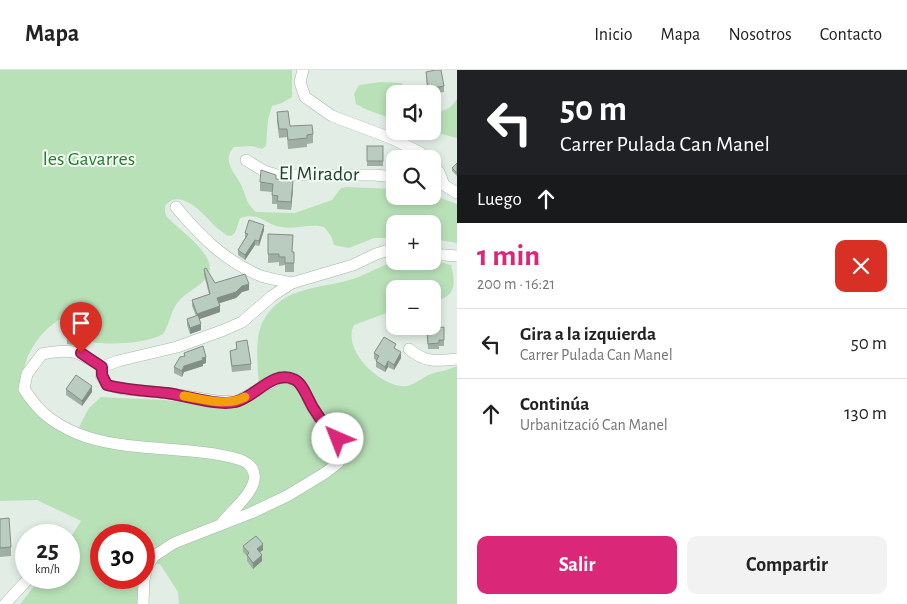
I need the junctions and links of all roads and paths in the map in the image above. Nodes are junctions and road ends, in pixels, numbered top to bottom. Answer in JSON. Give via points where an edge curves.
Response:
{"nodes":[{"id":1,"x":303,"y":70,"type":"edge"},
{"id":2,"x":415,"y":150,"type":"edge"},
{"id":3,"x":246,"y":160,"type":"dead end"},
{"id":4,"x":386,"y":176,"type":"edge"},
{"id":5,"x":441,"y":185,"type":"edge"},
{"id":6,"x":457,"y":193,"type":"edge"},
{"id":7,"x":176,"y":207,"type":"dead end"},
{"id":8,"x":386,"y":251,"type":"edge"},
{"id":9,"x":441,"y":255,"type":"edge"},
{"id":10,"x":457,"y":256,"type":"edge"},
{"id":11,"x":292,"y":283,"type":"junction"},
{"id":12,"x":409,"y":349,"type":"dead end"},
{"id":13,"x":457,"y":359,"type":"edge"},
{"id":14,"x":102,"y":367,"type":"junction"},
{"id":15,"x":222,"y":523,"type":"junction"},
{"id":16,"x":19,"y":589,"type":"edge"},
{"id":17,"x":5,"y":604,"type":"edge"},
{"id":18,"x":143,"y":604,"type":"edge"}],
"edges":[{"from":1,"to":2,"type":"street","via":[[300,82],[305,97],[332,116]]},
{"from":3,"to":4,"type":"street","name":"El Mirador","via":[[277,175]]},
{"from":5,"to":6,"type":"street"},
{"from":7,"to":11,"type":"street","via":[[212,246],[239,265],[262,276]]},
{"from":8,"to":11,"type":"street","via":[[353,265]]},
{"from":9,"to":10,"type":"street"},
{"from":11,"to":14,"type":"street","via":[[242,322],[224,330],[177,347]]},
{"from":12,"to":13,"type":"street","via":[[418,357],[435,361]]},
{"from":14,"to":15,"type":"street","via":[[81,353],[63,350],[42,354],[27,374],[24,389],[35,407],[77,433],[105,441],[240,459],[249,465],[254,474],[254,485]]},
{"from":14,"to":15,"type":"street","via":[[107,385],[216,401],[236,402],[281,377],[294,379],[303,388],[321,421],[338,439],[342,452],[338,463],[287,496]]},
{"from":15,"to":18,"type":"street","via":[[174,543],[154,556],[144,580]]},
{"from":16,"to":17,"type":"street"}]}
